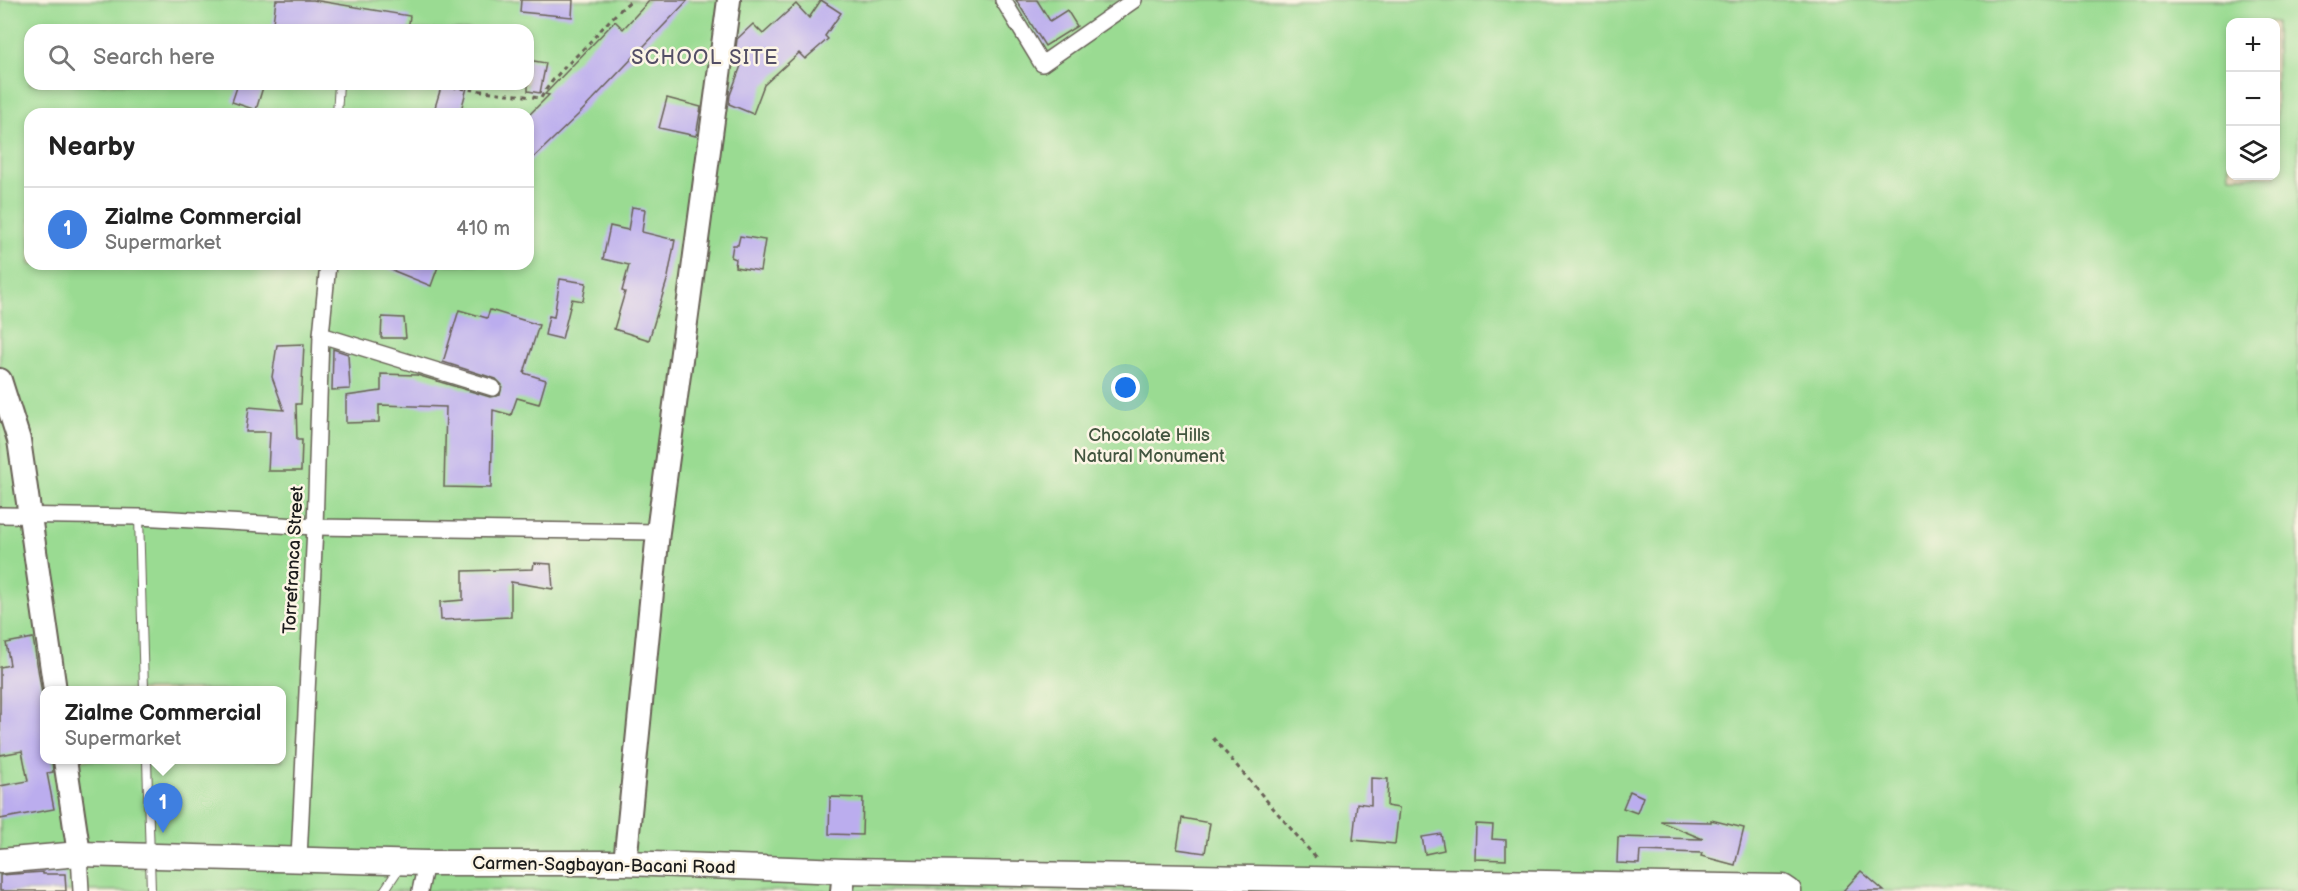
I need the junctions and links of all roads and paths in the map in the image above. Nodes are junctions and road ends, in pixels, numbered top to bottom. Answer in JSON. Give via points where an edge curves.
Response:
{"nodes":[{"id":1,"x":632,"y":0,"type":"edge"},
{"id":2,"x":729,"y":0,"type":"edge"},
{"id":3,"x":1003,"y":0,"type":"edge"},
{"id":4,"x":1134,"y":0,"type":"edge"},
{"id":5,"x":339,"y":90,"type":"edge"},
{"id":6,"x":475,"y":90,"type":"edge"},
{"id":7,"x":337,"y":108,"type":"edge"},
{"id":8,"x":327,"y":270,"type":"edge"},
{"id":9,"x":321,"y":335,"type":"junction"},
{"id":10,"x":0,"y":380,"type":"edge"},
{"id":11,"x":493,"y":388,"type":"dead end"},
{"id":12,"x":0,"y":515,"type":"edge"},
{"id":13,"x":29,"y":517,"type":"junction"},
{"id":14,"x":139,"y":517,"type":"junction"},
{"id":15,"x":315,"y":528,"type":"junction"},
{"id":16,"x":658,"y":532,"type":"junction"},
{"id":17,"x":54,"y":686,"type":"edge"},
{"id":18,"x":144,"y":686,"type":"edge"},
{"id":19,"x":1213,"y":738,"type":"dead end"},
{"id":20,"x":66,"y":764,"type":"edge"},
{"id":21,"x":147,"y":764,"type":"edge"},
{"id":22,"x":79,"y":854,"type":"junction"},
{"id":23,"x":150,"y":855,"type":"junction"},
{"id":24,"x":298,"y":858,"type":"junction"},
{"id":25,"x":0,"y":861,"type":"edge"},
{"id":26,"x":415,"y":862,"type":"junction"},
{"id":27,"x":625,"y":863,"type":"junction"},
{"id":28,"x":1335,"y":879,"type":"junction"},
{"id":29,"x":843,"y":881,"type":"edge"},
{"id":30,"x":1786,"y":889,"type":"edge"},
{"id":31,"x":81,"y":891,"type":"edge"},
{"id":32,"x":151,"y":891,"type":"edge"},
{"id":33,"x":384,"y":891,"type":"edge"},
{"id":34,"x":420,"y":891,"type":"edge"}],
"edges":[{"from":1,"to":6,"type":"path","via":[[550,82],[541,98]]},
{"from":2,"to":16,"type":"street"},
{"from":3,"to":4,"type":"street","via":[[1042,64]]},
{"from":5,"to":7,"type":"lane"},
{"from":8,"to":9,"type":"street","name":"Torrefranca Street"},
{"from":9,"to":11,"type":"street"},
{"from":9,"to":15,"type":"street","name":"Torrefranca Street"},
{"from":10,"to":13,"type":"street","via":[[19,440]]},
{"from":12,"to":13,"type":"street"},
{"from":13,"to":14,"type":"street"},
{"from":13,"to":17,"type":"street"},
{"from":14,"to":15,"type":"street"},
{"from":14,"to":18,"type":"lane"},
{"from":15,"to":16,"type":"street"},
{"from":15,"to":24,"type":"street","name":"Torrefranca Street"},
{"from":16,"to":27,"type":"street"},
{"from":19,"to":28,"type":"path"},
{"from":20,"to":22,"type":"street"},
{"from":21,"to":23,"type":"lane"},
{"from":22,"to":23,"type":"main road","name":"Carmen-Sagbayan-Bacani Road"},
{"from":22,"to":25,"type":"main road","name":"Carmen-Sagbayan-Bacani Road"},
{"from":22,"to":31,"type":"street"},
{"from":23,"to":24,"type":"main road","name":"Carmen-Sagbayan-Bacani Road"},
{"from":23,"to":32,"type":"lane"},
{"from":24,"to":26,"type":"main road","name":"Carmen-Sagbayan-Bacani Road"},
{"from":26,"to":27,"type":"main road","name":"Carmen-Sagbayan-Bacani Road"},
{"from":26,"to":33,"type":"lane"},
{"from":26,"to":34,"type":"street"},
{"from":27,"to":29,"type":"main road","name":"Carmen-Sagbayan-Bacani Road"},
{"from":28,"to":29,"type":"main road","name":"Carmen-Sagbayan-Bacani Road"},
{"from":28,"to":30,"type":"main road","name":"Carmen-Sagbayan-Bacani Road"}]}
